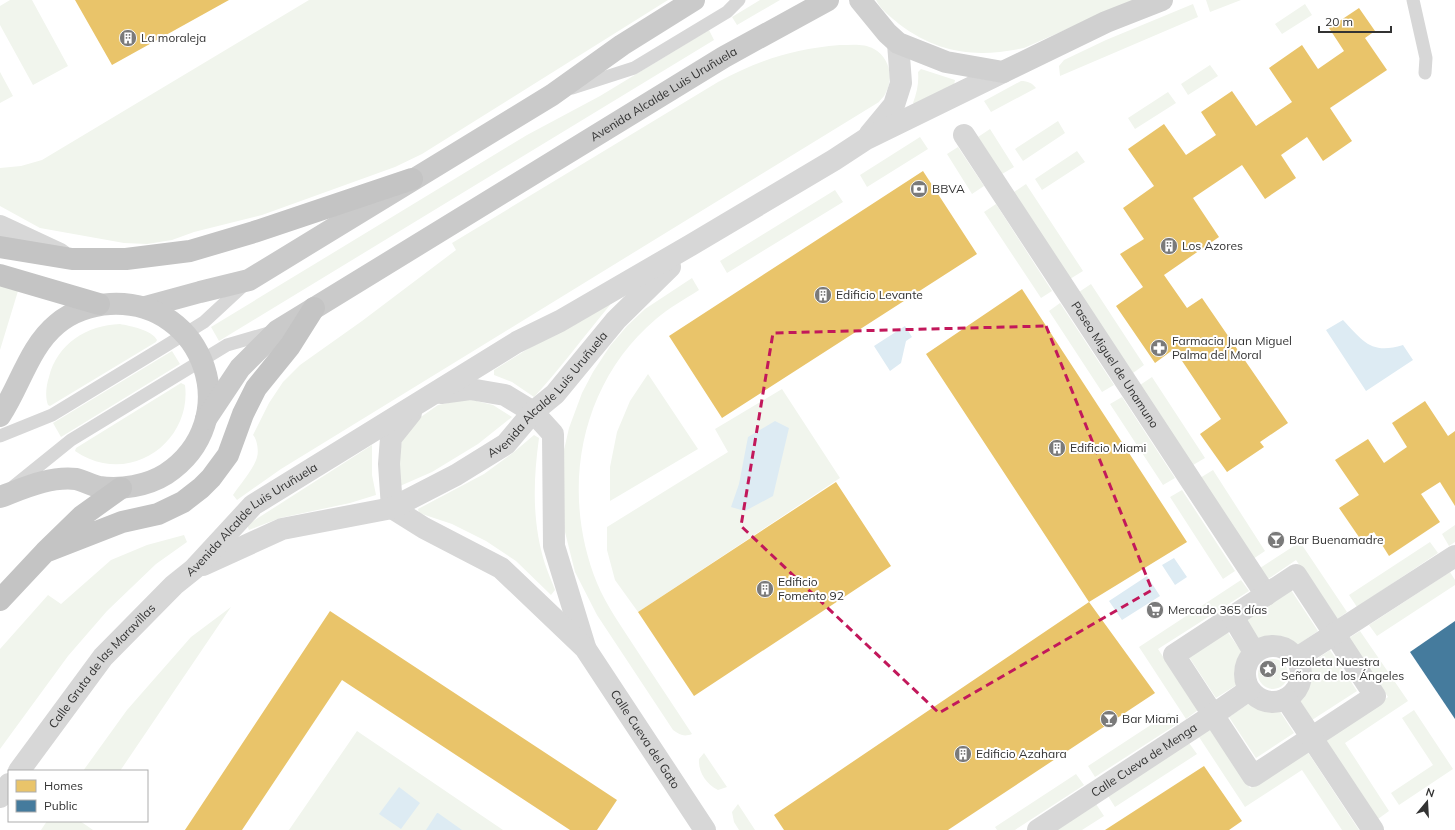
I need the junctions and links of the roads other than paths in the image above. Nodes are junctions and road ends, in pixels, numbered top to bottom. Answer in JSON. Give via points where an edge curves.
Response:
{"nodes":[{"id":1,"x":694,"y":0,"type":"edge"},
{"id":2,"x":739,"y":0,"type":"edge"},
{"id":3,"x":828,"y":0,"type":"edge"},
{"id":4,"x":860,"y":0,"type":"edge"},
{"id":5,"x":1162,"y":0,"type":"edge"},
{"id":6,"x":1413,"y":0,"type":"edge"},
{"id":7,"x":898,"y":43,"type":"junction"},
{"id":8,"x":1003,"y":72,"type":"junction"},
{"id":9,"x":1425,"y":73,"type":"dead end"},
{"id":10,"x":552,"y":95,"type":"junction"},
{"id":11,"x":964,"y":135,"type":"dead end"},
{"id":12,"x":866,"y":139,"type":"junction"},
{"id":13,"x":412,"y":179,"type":"junction"},
{"id":14,"x":0,"y":226,"type":"edge"},
{"id":15,"x":691,"y":245,"type":"junction"},
{"id":16,"x":0,"y":247,"type":"edge"},
{"id":17,"x":72,"y":259,"type":"junction"},
{"id":18,"x":0,"y":274,"type":"edge"},
{"id":19,"x":249,"y":280,"type":"junction"},
{"id":20,"x":99,"y":304,"type":"junction"},
{"id":21,"x":145,"y":307,"type":"junction"},
{"id":22,"x":314,"y":308,"type":"junction"},
{"id":23,"x":277,"y":331,"type":"junction"},
{"id":24,"x":185,"y":334,"type":"junction"},
{"id":25,"x":202,"y":360,"type":"junction"},
{"id":26,"x":425,"y":399,"type":"junction"},
{"id":27,"x":533,"y":412,"type":"junction"},
{"id":28,"x":0,"y":416,"type":"edge"},
{"id":29,"x":206,"y":419,"type":"junction"},
{"id":30,"x":0,"y":436,"type":"edge"},
{"id":31,"x":121,"y":488,"type":"junction"},
{"id":32,"x":0,"y":497,"type":"edge"},
{"id":33,"x":392,"y":508,"type":"junction"},
{"id":34,"x":45,"y":552,"type":"junction"},
{"id":35,"x":1455,"y":556,"type":"edge"},
{"id":36,"x":194,"y":569,"type":"junction"},
{"id":37,"x":1266,"y":595,"type":"junction"},
{"id":38,"x":0,"y":600,"type":"edge"},
{"id":39,"x":1233,"y":617,"type":"junction"},
{"id":40,"x":1335,"y":634,"type":"junction"},
{"id":41,"x":585,"y":648,"type":"junction"},
{"id":42,"x":1254,"y":652,"type":"junction"},
{"id":43,"x":1298,"y":658,"type":"junction"},
{"id":44,"x":1249,"y":690,"type":"junction"},
{"id":45,"x":1286,"y":699,"type":"junction"},
{"id":46,"x":1213,"y":715,"type":"junction"},
{"id":47,"x":1312,"y":738,"type":"junction"},
{"id":48,"x":20,"y":770,"type":"edge"},
{"id":49,"x":8,"y":785,"type":"edge"},
{"id":50,"x":0,"y":797,"type":"edge"},
{"id":51,"x":705,"y":830,"type":"edge"},
{"id":52,"x":1038,"y":830,"type":"edge"},
{"id":53,"x":1373,"y":830,"type":"edge"}],
"edges":[{"from":1,"to":10,"type":"main road","via":[[622,45]]},
{"from":2,"to":10,"type":"lane","via":[[727,12],[634,68]]},
{"from":3,"to":22,"type":"main road","name":"Avenida Alcalde Luis Uruñuela","via":[[724,57]]},
{"from":4,"to":7,"type":"street"},
{"from":5,"to":8,"type":"street","name":"Avenida Alcalde Luis Uruñuela","via":[[1106,22]]},
{"from":6,"to":9,"type":"lane","via":[[1426,58]]},
{"from":7,"to":8,"type":"street","via":[[946,62]]},
{"from":7,"to":12,"type":"street","name":"Avenida Alcalde Luis Uruñuela","via":[[901,83],[894,105]]},
{"from":8,"to":12,"type":"street","name":"Avenida Alcalde Luis Uruñuela"},
{"from":10,"to":13,"type":"main road"},
{"from":11,"to":37,"type":"street","name":"Paseo Miguel de Unamuno"},
{"from":12,"to":15,"type":"street","name":"Avenida Alcalde Luis Uruñuela"},
{"from":13,"to":17,"type":"highway","via":[[190,251],[126,259]]},
{"from":13,"to":19,"type":"main road"},
{"from":14,"to":17,"type":"street"},
{"from":15,"to":26,"type":"street","name":"Avenida Alcalde Luis Uruñuela","via":[[560,321],[517,342]]},
{"from":15,"to":27,"type":"street","name":"Avenida Alcalde Luis Uruñuela","via":[[616,320],[555,394]]},
{"from":16,"to":17,"type":"highway"},
{"from":18,"to":20,"type":"highway"},
{"from":19,"to":21,"type":"main road"},
{"from":19,"to":24,"type":"lane","via":[[204,322]]},
{"from":20,"to":21,"type":"main road","via":[[122,303]]},
{"from":20,"to":28,"type":"main road","via":[[77,311],[57,324],[41,340]]},
{"from":21,"to":24,"type":"main road","via":[[172,322]]},
{"from":22,"to":23,"type":"main road","name":"Avenida Alcalde Luis Uruñuela"},
{"from":22,"to":34,"type":"highway","via":[[290,346],[256,388],[228,454],[201,488],[183,502],[158,514],[122,522]]},
{"from":23,"to":25,"type":"lane","name":"Avenida Alcalde Luis Uruñuela","via":[[227,345]]},
{"from":23,"to":29,"type":"main road","name":"Avenida Alcalde Luis Uruñuela","via":[[240,368]]},
{"from":24,"to":25,"type":"main road"},
{"from":24,"to":30,"type":"lane","via":[[52,415]]},
{"from":25,"to":29,"type":"main road","via":[[208,382],[209,401]]},
{"from":25,"to":32,"type":"lane","name":"Avenida Alcalde Luis Uruñuela","via":[[71,440]]},
{"from":26,"to":27,"type":"street","via":[[470,389],[505,395]]},
{"from":26,"to":33,"type":"street","via":[[391,438],[389,464]]},
{"from":26,"to":36,"type":"street","name":"Avenida Alcalde Luis Uruñuela","via":[[253,505]]},
{"from":27,"to":33,"type":"street","name":"Avenida Alcalde Luis Uruñuela","via":[[506,444],[456,475]]},
{"from":27,"to":41,"type":"street","via":[[553,434],[554,546]]},
{"from":29,"to":31,"type":"main road","via":[[197,441],[183,459],[165,474],[144,484]]},
{"from":31,"to":32,"type":"main road","name":"Avenida Alcalde Luis Uruñuela","via":[[98,487],[76,479],[52,480]]},
{"from":31,"to":34,"type":"highway","via":[[82,516]]},
{"from":33,"to":36,"type":"street","name":"Avenida Alcalde Luis Uruñuela","via":[[282,529]]},
{"from":33,"to":41,"type":"street","via":[[424,528],[501,568]]},
{"from":34,"to":38,"type":"highway"},
{"from":35,"to":40,"type":"street"},
{"from":36,"to":48,"type":"street","name":"Calle Gruta de las Maravillas","via":[[174,585],[103,657]]},
{"from":37,"to":39,"type":"street"},
{"from":37,"to":40,"type":"street","via":[[1296,575]]},
{"from":39,"to":42,"type":"street"},
{"from":39,"to":46,"type":"street","via":[[1174,655]]},
{"from":40,"to":43,"type":"street"},
{"from":40,"to":47,"type":"street","via":[[1375,696]]},
{"from":41,"to":51,"type":"street","name":"Calle Cueva del Gato"},
{"from":42,"to":43,"type":"street","via":[[1273,645],[1291,651]]},
{"from":42,"to":44,"type":"street","via":[[1249,658],[1244,674]]},
{"from":43,"to":45,"type":"street","via":[[1302,677],[1294,694]]},
{"from":44,"to":45,"type":"street","via":[[1255,696],[1270,702]]},
{"from":44,"to":46,"type":"street","name":"Calle Cueva de Menga"},
{"from":45,"to":47,"type":"street"},
{"from":46,"to":47,"type":"street","via":[[1253,776]]},
{"from":46,"to":52,"type":"street","name":"Calle Cueva de Menga"},
{"from":47,"to":53,"type":"street"},
{"from":49,"to":50,"type":"street"}]}
